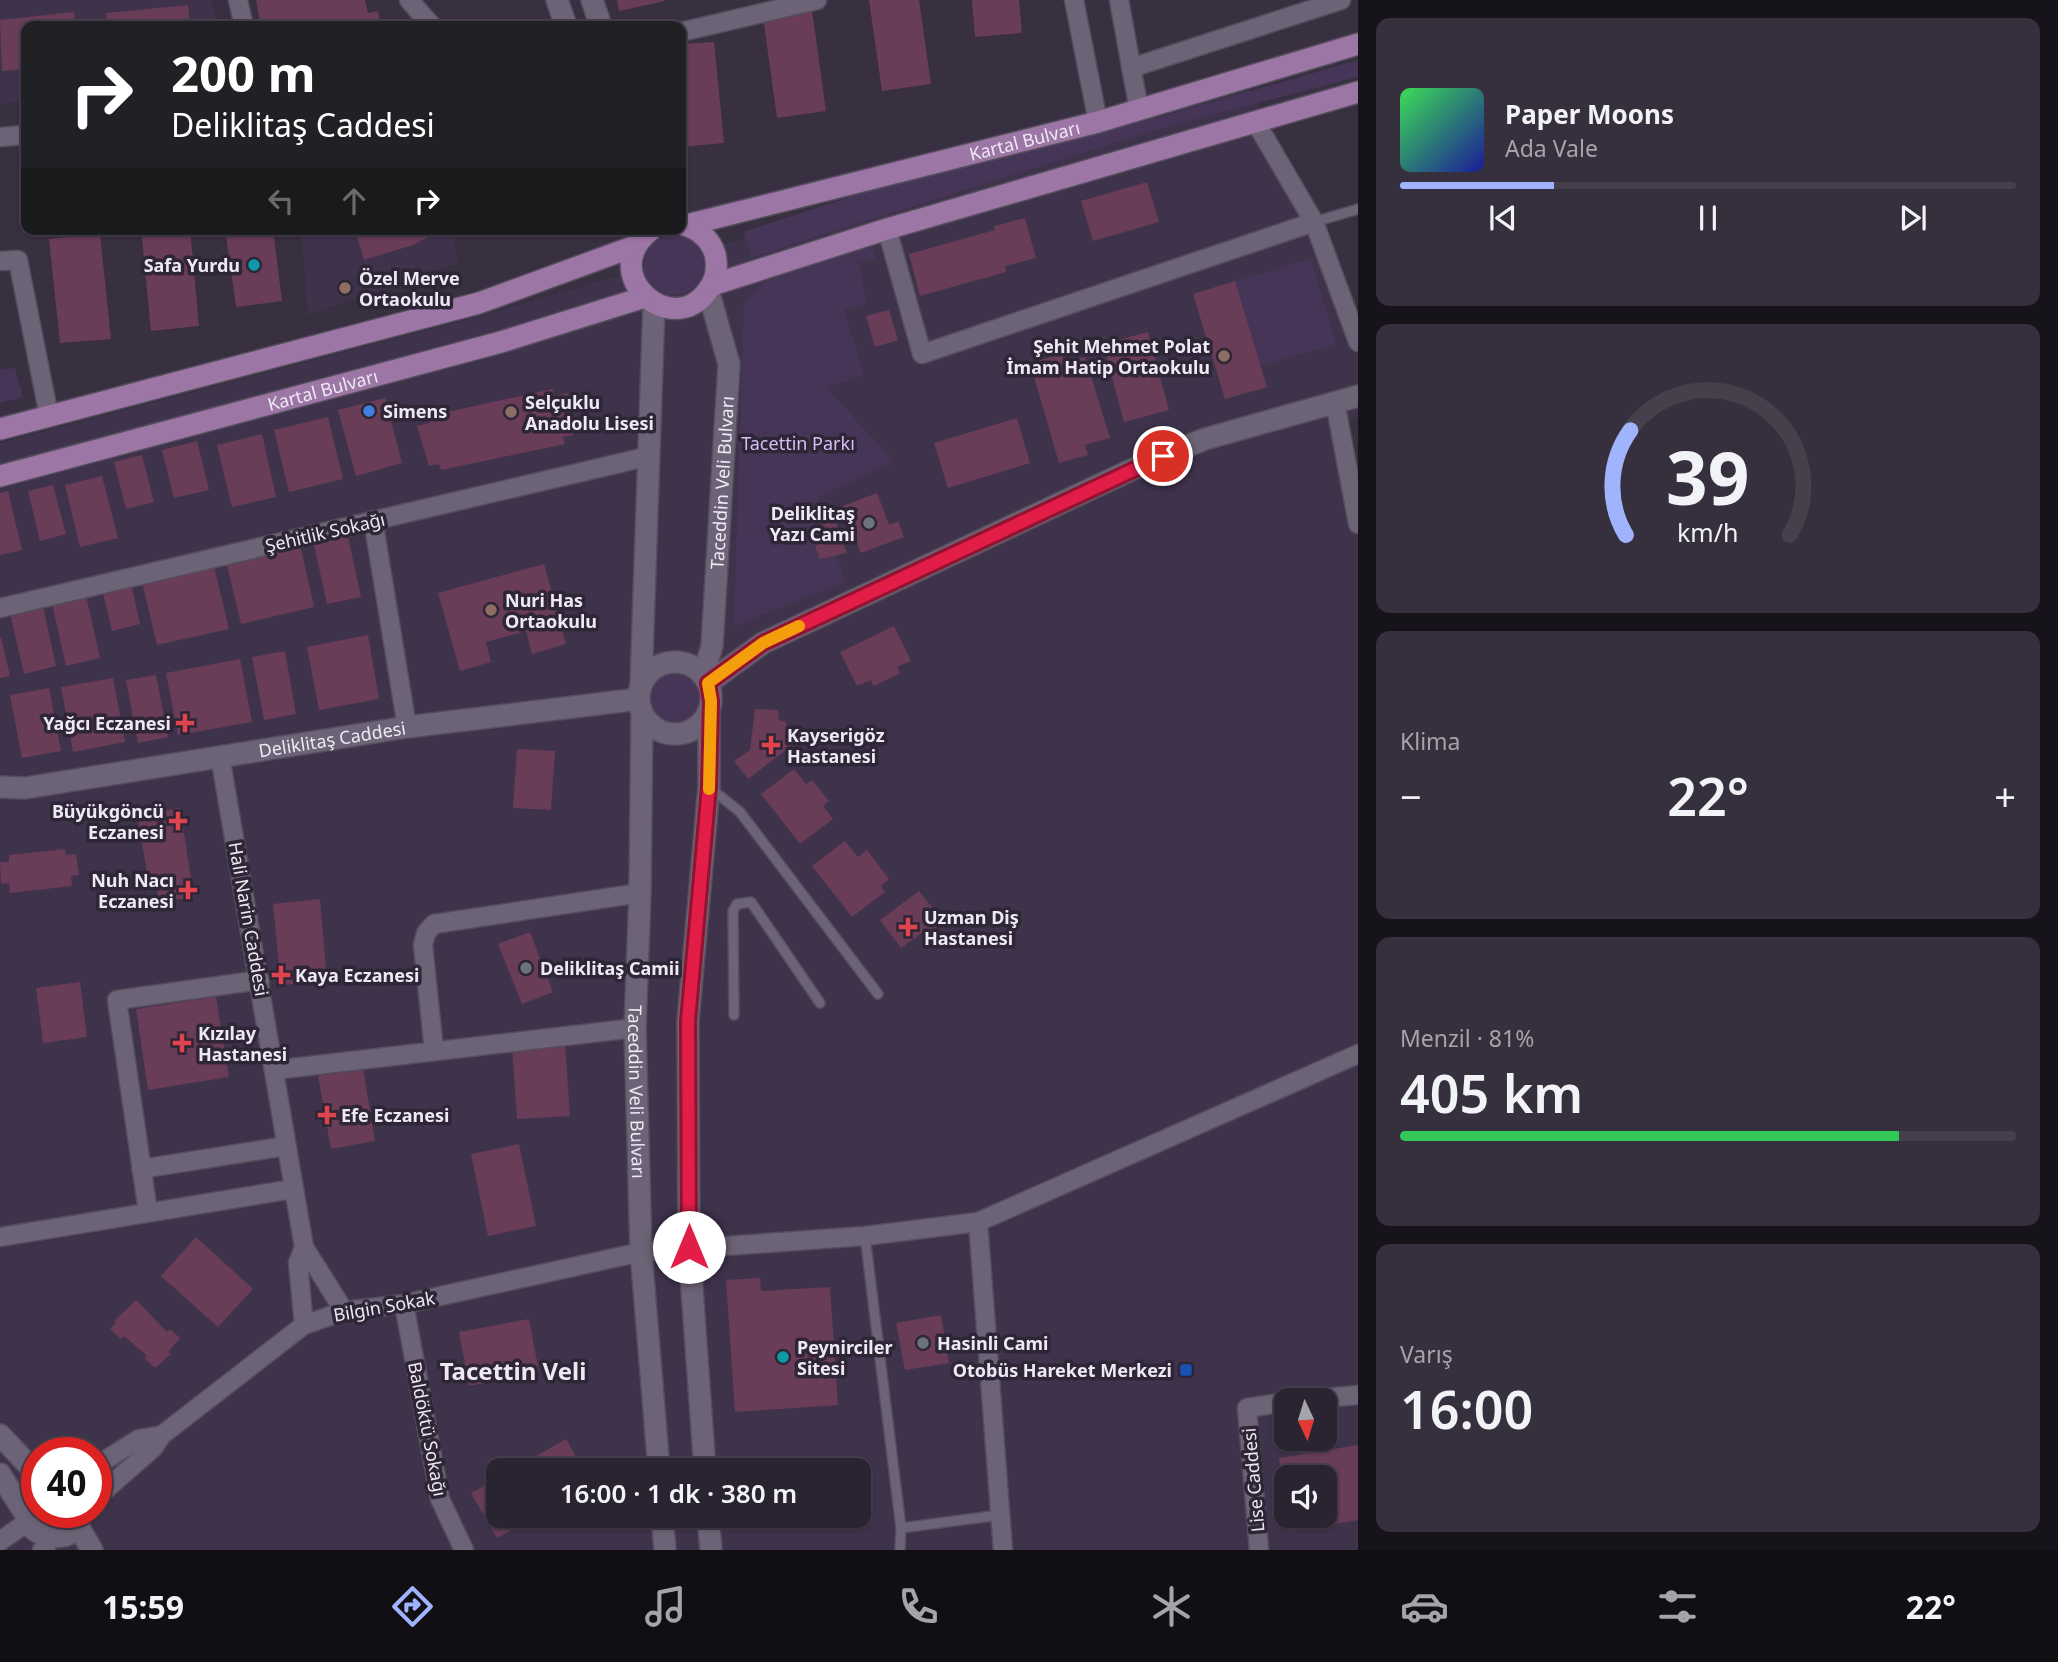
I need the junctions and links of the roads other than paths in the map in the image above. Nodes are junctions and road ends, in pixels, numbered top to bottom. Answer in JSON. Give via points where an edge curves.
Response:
{"nodes":[{"id":1,"x":238,"y":0,"type":"edge"},
{"id":2,"x":409,"y":0,"type":"edge"},
{"id":3,"x":557,"y":0,"type":"edge"},
{"id":4,"x":592,"y":0,"type":"edge"},
{"id":5,"x":817,"y":0,"type":"edge"},
{"id":6,"x":1074,"y":0,"type":"edge"},
{"id":7,"x":1119,"y":0,"type":"edge"},
{"id":8,"x":1339,"y":0,"type":"edge"},
{"id":9,"x":243,"y":21,"type":"edge"},
{"id":10,"x":428,"y":21,"type":"edge"},
{"id":11,"x":564,"y":21,"type":"edge"},
{"id":12,"x":599,"y":21,"type":"edge"},
{"id":13,"x":686,"y":31,"type":"edge"},
{"id":14,"x":1358,"y":44,"type":"edge"},
{"id":15,"x":1131,"y":68,"type":"junction"},
{"id":16,"x":1358,"y":92,"type":"edge"},
{"id":17,"x":1139,"y":110,"type":"junction"},
{"id":18,"x":1255,"y":121,"type":"junction"},
{"id":19,"x":1098,"y":122,"type":"junction"},
{"id":20,"x":21,"y":135,"type":"edge"},
{"id":21,"x":0,"y":137,"type":"edge"},
{"id":22,"x":1358,"y":209,"type":"edge"},
{"id":23,"x":1314,"y":222,"type":"junction"},
{"id":24,"x":686,"y":225,"type":"edge"},
{"id":25,"x":686,"y":226,"type":"edge"},
{"id":26,"x":887,"y":229,"type":"junction"},
{"id":27,"x":642,"y":235,"type":"edge"},
{"id":28,"x":0,"y":261,"type":"edge"},
{"id":29,"x":710,"y":288,"type":"junction"},
{"id":30,"x":650,"y":300,"type":"junction"},
{"id":31,"x":1358,"y":342,"type":"edge"},
{"id":32,"x":1358,"y":396,"type":"edge"},
{"id":33,"x":1335,"y":402,"type":"junction"},
{"id":34,"x":49,"y":416,"type":"junction"},
{"id":35,"x":0,"y":429,"type":"edge"},
{"id":36,"x":650,"y":456,"type":"junction"},
{"id":37,"x":0,"y":476,"type":"edge"},
{"id":38,"x":373,"y":520,"type":"junction"},
{"id":39,"x":1358,"y":524,"type":"edge"},
{"id":40,"x":0,"y":608,"type":"edge"},
{"id":41,"x":706,"y":679,"type":"junction"},
{"id":42,"x":640,"y":699,"type":"junction"},
{"id":43,"x":709,"y":711,"type":"junction"},
{"id":44,"x":407,"y":727,"type":"junction"},
{"id":45,"x":219,"y":757,"type":"junction"},
{"id":46,"x":0,"y":786,"type":"edge"},
{"id":47,"x":709,"y":787,"type":"junction"},
{"id":48,"x":25,"y":788,"type":"junction"},
{"id":49,"x":0,"y":799,"type":"edge"},
{"id":50,"x":640,"y":893,"type":"junction"},
{"id":51,"x":260,"y":980,"type":"junction"},
{"id":52,"x":878,"y":994,"type":"dead end"},
{"id":53,"x":820,"y":1003,"type":"dead end"},
{"id":54,"x":734,"y":1015,"type":"dead end"},
{"id":55,"x":635,"y":1028,"type":"junction"},
{"id":56,"x":434,"y":1051,"type":"junction"},
{"id":57,"x":1358,"y":1054,"type":"edge"},
{"id":58,"x":274,"y":1070,"type":"junction"},
{"id":59,"x":286,"y":1146,"type":"junction"},
{"id":60,"x":141,"y":1169,"type":"junction"},
{"id":61,"x":293,"y":1189,"type":"junction"},
{"id":62,"x":148,"y":1212,"type":"junction"},
{"id":63,"x":978,"y":1222,"type":"junction"},
{"id":64,"x":865,"y":1236,"type":"junction"},
{"id":65,"x":0,"y":1237,"type":"edge"},
{"id":66,"x":304,"y":1247,"type":"junction"},
{"id":67,"x":689,"y":1247,"type":"junction"},
{"id":68,"x":641,"y":1252,"type":"junction"},
{"id":69,"x":404,"y":1304,"type":"junction"},
{"id":70,"x":344,"y":1311,"type":"junction"},
{"id":71,"x":304,"y":1325,"type":"junction"},
{"id":72,"x":1358,"y":1395,"type":"edge"},
{"id":73,"x":1337,"y":1397,"type":"edge"},
{"id":74,"x":1274,"y":1404,"type":"edge"},
{"id":75,"x":0,"y":1434,"type":"edge"},
{"id":76,"x":162,"y":1435,"type":"junction"},
{"id":77,"x":112,"y":1456,"type":"edge"},
{"id":78,"x":21,"y":1457,"type":"edge"},
{"id":79,"x":658,"y":1458,"type":"edge"},
{"id":80,"x":704,"y":1458,"type":"edge"},
{"id":81,"x":0,"y":1474,"type":"edge"},
{"id":82,"x":112,"y":1484,"type":"edge"},
{"id":83,"x":21,"y":1501,"type":"edge"},
{"id":84,"x":1000,"y":1515,"type":"junction"},
{"id":85,"x":21,"y":1521,"type":"edge"},
{"id":86,"x":31,"y":1528,"type":"edge"},
{"id":87,"x":75,"y":1528,"type":"edge"},
{"id":88,"x":84,"y":1528,"type":"edge"},
{"id":89,"x":664,"y":1528,"type":"edge"},
{"id":90,"x":709,"y":1528,"type":"edge"},
{"id":91,"x":901,"y":1528,"type":"junction"},
{"id":92,"x":0,"y":1541,"type":"edge"},
{"id":93,"x":50,"y":1548,"type":"edge"},
{"id":94,"x":92,"y":1550,"type":"edge"},
{"id":95,"x":464,"y":1550,"type":"edge"},
{"id":96,"x":665,"y":1550,"type":"edge"},
{"id":97,"x":711,"y":1550,"type":"edge"},
{"id":98,"x":900,"y":1550,"type":"edge"},
{"id":99,"x":1003,"y":1550,"type":"edge"},
{"id":100,"x":1259,"y":1550,"type":"edge"}],
"edges":[{"from":1,"to":9,"type":"street"},
{"from":2,"to":10,"type":"street"},
{"from":3,"to":11,"type":"street"},
{"from":4,"to":12,"type":"street"},
{"from":5,"to":13,"type":"street"},
{"from":6,"to":19,"type":"street"},
{"from":7,"to":15,"type":"street"},
{"from":8,"to":15,"type":"street"},
{"from":14,"to":17,"type":"main road","name":"Kartal Bulvarı"},
{"from":15,"to":17,"type":"street"},
{"from":16,"to":18,"type":"main road"},
{"from":17,"to":19,"type":"main road","name":"Kartal Bulvarı"},
{"from":18,"to":23,"type":"street"},
{"from":18,"to":26,"type":"main road"},
{"from":19,"to":24,"type":"main road","name":"Kartal Bulvarı"},
{"from":20,"to":21,"type":"street"},
{"from":22,"to":23,"type":"lane"},
{"from":23,"to":26,"type":"street","via":[[922,354]]},
{"from":23,"to":31,"type":"street"},
{"from":25,"to":29,"type":"main road","via":[[702,234],[714,252]]},
{"from":26,"to":29,"type":"main road"},
{"from":27,"to":30,"type":"main road","via":[[631,268],[638,289]]},
{"from":27,"to":34,"type":"main road","via":[[479,303]]},
{"from":28,"to":34,"type":"street","via":[[18,260]]},
{"from":29,"to":30,"type":"main road","name":"Kartal Bulvarı","via":[[687,306],[665,307]]},
{"from":29,"to":41,"type":"street","name":"Taceddin Veli Bulvarı","via":[[729,364],[712,646]]},
{"from":30,"to":36,"type":"street","name":"Taceddin Veli Bulvarı"},
{"from":30,"to":37,"type":"main road","name":"Kartal Bulvarı"},
{"from":32,"to":33,"type":"street"},
{"from":33,"to":39,"type":"street"},
{"from":33,"to":41,"type":"street","via":[[1215,436],[1148,462],[763,643]]},
{"from":34,"to":35,"type":"main road"},
{"from":36,"to":38,"type":"street","name":"Şehitlik Sokağı"},
{"from":36,"to":42,"type":"street","name":"Taceddin Veli Bulvarı"},
{"from":38,"to":40,"type":"street","name":"Şehitlik Sokağı"},
{"from":38,"to":44,"type":"street"},
{"from":41,"to":42,"type":"street","via":[[688,664],[669,662],[652,670]]},
{"from":41,"to":43,"type":"street","via":[[711,692]]},
{"from":42,"to":43,"type":"street","via":[[653,727],[671,734],[690,731]]},
{"from":42,"to":44,"type":"street","name":"Deliklitaş Caddesi"},
{"from":42,"to":50,"type":"street","name":"Taceddin Veli Bulvarı"},
{"from":43,"to":47,"type":"street"},
{"from":44,"to":45,"type":"street","name":"Deliklitaş Caddesi"},
{"from":45,"to":48,"type":"street","name":"Deliklitaş Caddesi"},
{"from":45,"to":51,"type":"street","name":"Hali Narin Caddesi"},
{"from":46,"to":48,"type":"street","name":"Deliklitaş Caddesi"},
{"from":47,"to":52,"type":"lane","via":[[740,812]]},
{"from":47,"to":67,"type":"street","via":[[688,1021]]},
{"from":48,"to":49,"type":"street","name":"Deliklitaş Caddesi","via":[[16,796]]},
{"from":50,"to":55,"type":"street","name":"Taceddin Veli Bulvarı"},
{"from":50,"to":56,"type":"street","via":[[434,924],[423,944]]},
{"from":51,"to":58,"type":"street","name":"Hali Narin Caddesi"},
{"from":51,"to":60,"type":"street","via":[[117,1000]]},
{"from":53,"to":54,"type":"lane","via":[[746,901],[733,911]]},
{"from":55,"to":56,"type":"street"},
{"from":55,"to":68,"type":"street","name":"Taceddin Veli Bulvarı"},
{"from":56,"to":58,"type":"street"},
{"from":57,"to":63,"type":"street","name":"Bilgin Sokak"},
{"from":58,"to":59,"type":"street","name":"Hali Narin Caddesi"},
{"from":59,"to":60,"type":"street"},
{"from":59,"to":61,"type":"street","name":"Hali Narin Caddesi"},
{"from":60,"to":62,"type":"street"},
{"from":61,"to":62,"type":"street"},
{"from":61,"to":66,"type":"street","name":"Hali Narin Caddesi"},
{"from":62,"to":65,"type":"street"},
{"from":63,"to":64,"type":"street","name":"Bilgin Sokak"},
{"from":63,"to":84,"type":"street"},
{"from":64,"to":67,"type":"street","name":"Bilgin Sokak"},
{"from":64,"to":91,"type":"lane"},
{"from":66,"to":70,"type":"street","name":"Hali Narin Caddesi"},
{"from":66,"to":71,"type":"street","name":"Hali Narin Caddesi","via":[[298,1264]]},
{"from":67,"to":68,"type":"street","name":"Bilgin Sokak"},
{"from":67,"to":80,"type":"street"},
{"from":68,"to":69,"type":"street","name":"Bilgin Sokak"},
{"from":68,"to":79,"type":"street","name":"Taceddin Veli Bulvarı"},
{"from":69,"to":70,"type":"street","name":"Bilgin Sokak"},
{"from":69,"to":95,"type":"street","name":"Baldöktü Sokağı","via":[[440,1499]]},
{"from":70,"to":71,"type":"street","name":"Bilgin Sokak"},
{"from":71,"to":76,"type":"street","name":"Bilgin Sokak"},
{"from":72,"to":73,"type":"street"},
{"from":74,"to":100,"type":"street","name":"Lise Caddesi","via":[[1247,1408]]},
{"from":75,"to":78,"type":"street"},
{"from":76,"to":77,"type":"street","name":"Bilgin Sokak","via":[[139,1439]]},
{"from":76,"to":82,"type":"street","name":"Bilgin Sokak"},
{"from":81,"to":83,"type":"street"},
{"from":84,"to":91,"type":"lane"},
{"from":84,"to":99,"type":"street"},
{"from":85,"to":92,"type":"street"},
{"from":86,"to":93,"type":"street","via":[[32,1538]]},
{"from":87,"to":93,"type":"street","via":[[70,1540]]},
{"from":88,"to":94,"type":"street"},
{"from":89,"to":96,"type":"street"},
{"from":90,"to":97,"type":"street"},
{"from":91,"to":98,"type":"lane"}]}
